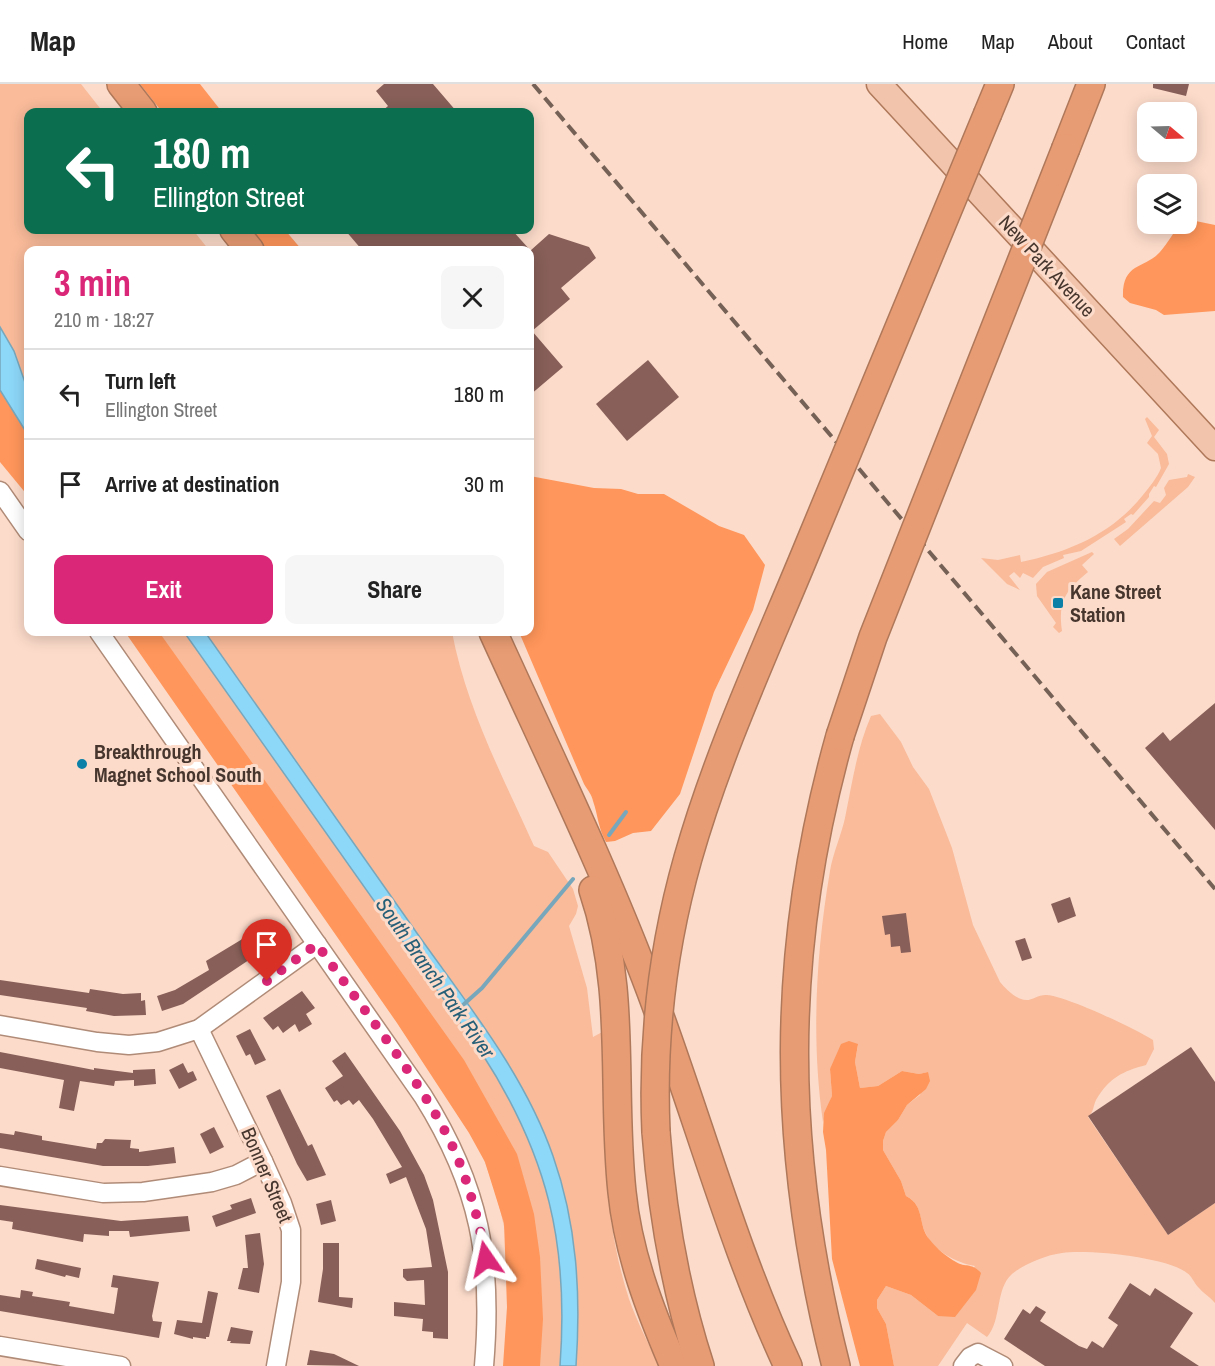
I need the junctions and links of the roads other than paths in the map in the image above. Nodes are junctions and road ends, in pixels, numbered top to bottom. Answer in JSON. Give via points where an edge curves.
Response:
{"nodes":[{"id":1,"x":103,"y":84,"type":"edge"},
{"id":2,"x":121,"y":84,"type":"edge"},
{"id":3,"x":879,"y":84,"type":"edge"},
{"id":4,"x":990,"y":84,"type":"edge"},
{"id":5,"x":1000,"y":84,"type":"edge"},
{"id":6,"x":1091,"y":84,"type":"edge"},
{"id":7,"x":122,"y":108,"type":"edge"},
{"id":8,"x":140,"y":108,"type":"edge"},
{"id":9,"x":988,"y":113,"type":"junction"},
{"id":10,"x":219,"y":234,"type":"edge"},
{"id":11,"x":237,"y":234,"type":"edge"},
{"id":12,"x":229,"y":246,"type":"edge"},
{"id":13,"x":247,"y":246,"type":"edge"},
{"id":14,"x":1215,"y":448,"type":"edge"},
{"id":15,"x":2,"y":499,"type":"edge"},
{"id":16,"x":24,"y":526,"type":"edge"},
{"id":17,"x":102,"y":636,"type":"edge"},
{"id":18,"x":480,"y":636,"type":"edge"},
{"id":19,"x":495,"y":636,"type":"edge"},
{"id":20,"x":317,"y":944,"type":"junction"},
{"id":21,"x":0,"y":1025,"type":"edge"},
{"id":22,"x":199,"y":1029,"type":"junction"},
{"id":23,"x":263,"y":1161,"type":"junction"},
{"id":24,"x":0,"y":1176,"type":"edge"},
{"id":25,"x":0,"y":1346,"type":"edge"},
{"id":26,"x":121,"y":1366,"type":"edge"},
{"id":27,"x":276,"y":1366,"type":"edge"},
{"id":28,"x":484,"y":1366,"type":"edge"},
{"id":29,"x":674,"y":1366,"type":"edge"},
{"id":30,"x":700,"y":1366,"type":"edge"},
{"id":31,"x":788,"y":1366,"type":"edge"},
{"id":32,"x":836,"y":1366,"type":"edge"},
{"id":33,"x":963,"y":1366,"type":"edge"},
{"id":34,"x":1003,"y":1366,"type":"edge"}],
"edges":[{"from":1,"to":7,"type":"highway"},
{"from":2,"to":8,"type":"highway"},
{"from":3,"to":14,"type":"main road","name":"New Park Avenue"},
{"from":4,"to":9,"type":"highway"},
{"from":5,"to":9,"type":"highway"},
{"from":6,"to":32,"type":"highway","bridge":true,"via":[[873,637],[820,812],[796,973],[796,1117],[801,1185]]},
{"from":9,"to":30,"type":"highway","bridge":true,"via":[[738,718],[698,825],[677,901],[656,1061],[656,1132],[671,1256]]},
{"from":10,"to":12,"type":"highway"},
{"from":11,"to":13,"type":"highway"},
{"from":15,"to":16,"type":"street"},
{"from":17,"to":20,"type":"street"},
{"from":18,"to":29,"type":"highway","via":[[602,916],[615,992],[624,1206],[642,1285]]},
{"from":19,"to":31,"type":"highway","via":[[634,948],[749,1277]]},
{"from":20,"to":22,"type":"street"},
{"from":20,"to":28,"type":"street","via":[[428,1102],[467,1184],[486,1259],[488,1314]]},
{"from":21,"to":22,"type":"street","via":[[129,1045],[158,1042]]},
{"from":22,"to":23,"type":"street","name":"Bonner Street"},
{"from":23,"to":24,"type":"street","via":[[212,1182],[143,1192],[103,1194]]},
{"from":23,"to":27,"type":"street","name":"Bonner Street","via":[[291,1230],[291,1282]]},
{"from":25,"to":26,"type":"street"},
{"from":33,"to":34,"type":"street","via":[[978,1353]]}]}
